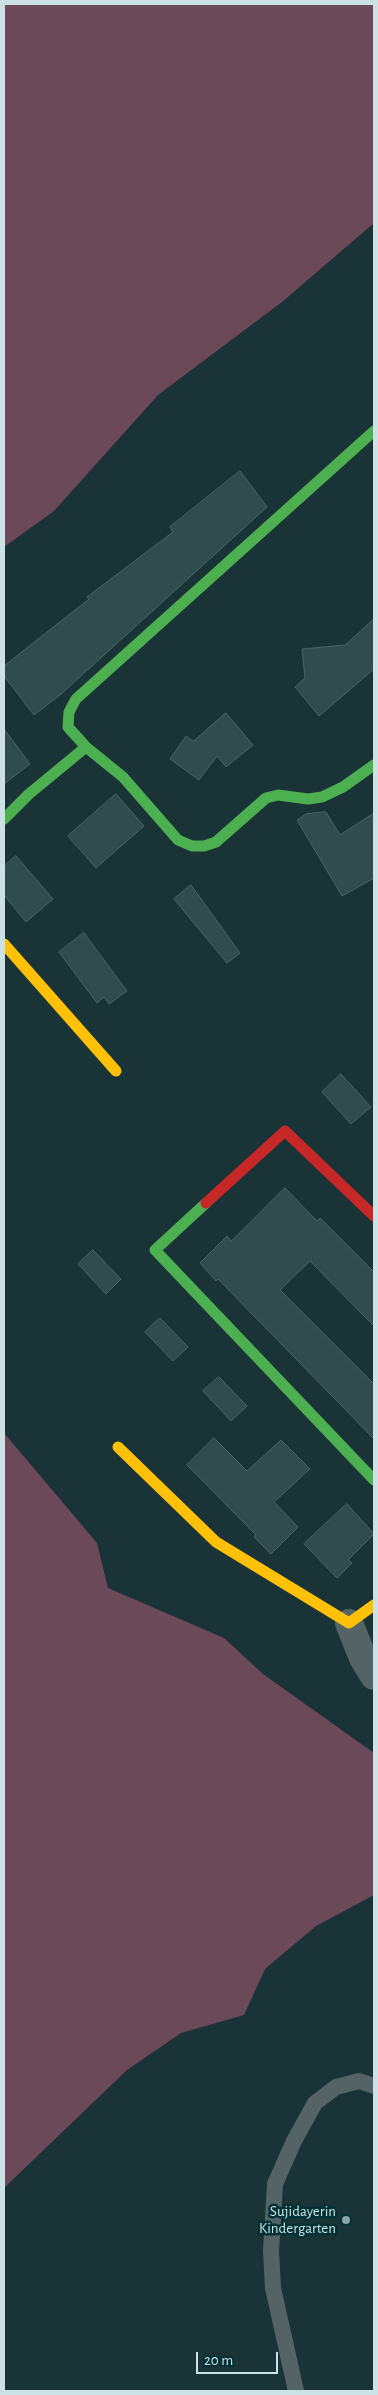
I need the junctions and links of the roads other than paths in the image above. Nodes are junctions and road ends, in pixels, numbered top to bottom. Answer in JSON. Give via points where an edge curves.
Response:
{"nodes":[{"id":1,"x":374,"y":431,"type":"edge"},
{"id":2,"x":86,"y":747,"type":"junction"},
{"id":3,"x":374,"y":765,"type":"edge"},
{"id":4,"x":4,"y":819,"type":"edge"},
{"id":5,"x":4,"y":944,"type":"edge"},
{"id":6,"x":116,"y":1071,"type":"dead end"},
{"id":7,"x":374,"y":1216,"type":"edge"},
{"id":8,"x":118,"y":1447,"type":"dead end"},
{"id":9,"x":374,"y":1480,"type":"edge"},
{"id":10,"x":374,"y":1605,"type":"edge"},
{"id":11,"x":349,"y":1623,"type":"junction"},
{"id":12,"x":374,"y":1676,"type":"edge"},
{"id":13,"x":374,"y":2086,"type":"edge"},
{"id":14,"x":296,"y":2391,"type":"edge"}],
"edges":[{"from":1,"to":2,"type":"street","via":[[76,698],[68,710],[68,727]]},
{"from":2,"to":3,"type":"street","via":[[112,766],[178,840],[198,848],[214,843],[234,830],[266,798],[281,794],[296,799],[321,797]]},
{"from":2,"to":4,"type":"street"},
{"from":5,"to":6,"type":"street"},
{"from":7,"to":9,"type":"street","via":[[285,1131],[155,1250]]},
{"from":8,"to":11,"type":"street","via":[[216,1542]]},
{"from":10,"to":11,"type":"street"},
{"from":11,"to":12,"type":"street"},
{"from":13,"to":14,"type":"lane","via":[[359,2081],[336,2086],[315,2103],[275,2184],[272,2288]]}]}
